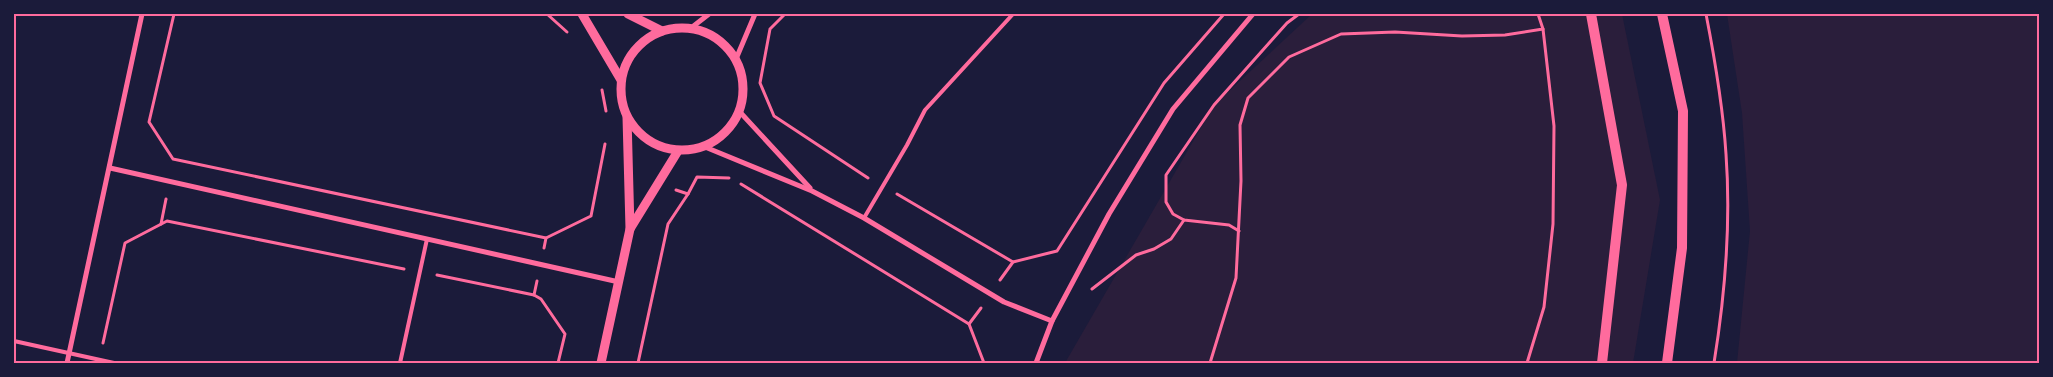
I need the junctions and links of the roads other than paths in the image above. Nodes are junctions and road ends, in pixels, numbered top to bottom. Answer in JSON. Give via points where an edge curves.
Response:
{"nodes":[{"id":1,"x":142,"y":14,"type":"edge"},
{"id":2,"x":582,"y":14,"type":"edge"},
{"id":3,"x":628,"y":14,"type":"edge"},
{"id":4,"x":710,"y":14,"type":"edge"},
{"id":5,"x":755,"y":14,"type":"edge"},
{"id":6,"x":1013,"y":14,"type":"edge"},
{"id":7,"x":1253,"y":14,"type":"edge"},
{"id":8,"x":1591,"y":14,"type":"edge"},
{"id":9,"x":1662,"y":14,"type":"edge"},
{"id":10,"x":691,"y":28,"type":"junction"},
{"id":11,"x":662,"y":31,"type":"junction"},
{"id":12,"x":736,"y":59,"type":"junction"},
{"id":13,"x":622,"y":80,"type":"junction"},
{"id":14,"x":740,"y":111,"type":"junction"},
{"id":15,"x":628,"y":117,"type":"junction"},
{"id":16,"x":705,"y":147,"type":"junction"},
{"id":17,"x":678,"y":151,"type":"junction"},
{"id":18,"x":110,"y":168,"type":"junction"},
{"id":19,"x":812,"y":191,"type":"junction"},
{"id":20,"x":864,"y":218,"type":"junction"},
{"id":21,"x":630,"y":229,"type":"junction"},
{"id":22,"x":427,"y":239,"type":"junction"},
{"id":23,"x":618,"y":282,"type":"junction"},
{"id":24,"x":1052,"y":322,"type":"junction"},
{"id":25,"x":14,"y":341,"type":"edge"},
{"id":26,"x":70,"y":353,"type":"junction"},
{"id":27,"x":67,"y":363,"type":"edge"},
{"id":28,"x":114,"y":363,"type":"edge"},
{"id":29,"x":400,"y":363,"type":"edge"},
{"id":30,"x":601,"y":363,"type":"edge"},
{"id":31,"x":1036,"y":363,"type":"edge"},
{"id":32,"x":1602,"y":363,"type":"edge"},
{"id":33,"x":1666,"y":363,"type":"edge"}],
"edges":[{"from":1,"to":18,"type":"street"},
{"from":2,"to":13,"type":"street"},
{"from":3,"to":11,"type":"street"},
{"from":4,"to":10,"type":"street"},
{"from":5,"to":12,"type":"street"},
{"from":6,"to":20,"type":"lane","via":[[925,110]]},
{"from":7,"to":24,"type":"street","via":[[1173,109],[1109,214]]},
{"from":8,"to":32,"type":"main road","via":[[1622,185]]},
{"from":9,"to":33,"type":"main road","via":[[1683,111],[1682,248]]},
{"from":10,"to":11,"type":"street"},
{"from":10,"to":12,"type":"street","via":[[709,34],[725,45]]},
{"from":11,"to":13,"type":"street","via":[[635,50],[626,64]]},
{"from":12,"to":14,"type":"street","via":[[742,76]]},
{"from":13,"to":15,"type":"street","via":[[622,99]]},
{"from":14,"to":16,"type":"street","via":[[731,126]]},
{"from":14,"to":19,"type":"street"},
{"from":15,"to":17,"type":"street","via":[[648,140],[662,148]]},
{"from":15,"to":21,"type":"street"},
{"from":16,"to":17,"type":"street"},
{"from":16,"to":19,"type":"street"},
{"from":17,"to":21,"type":"street"},
{"from":18,"to":22,"type":"street"},
{"from":18,"to":26,"type":"street"},
{"from":19,"to":20,"type":"street"},
{"from":20,"to":24,"type":"street","via":[[1004,302]]},
{"from":21,"to":23,"type":"street"},
{"from":22,"to":23,"type":"street"},
{"from":22,"to":29,"type":"lane"},
{"from":23,"to":30,"type":"street"},
{"from":24,"to":31,"type":"street"},
{"from":25,"to":26,"type":"lane"},
{"from":26,"to":27,"type":"street"},
{"from":26,"to":28,"type":"lane"}]}
